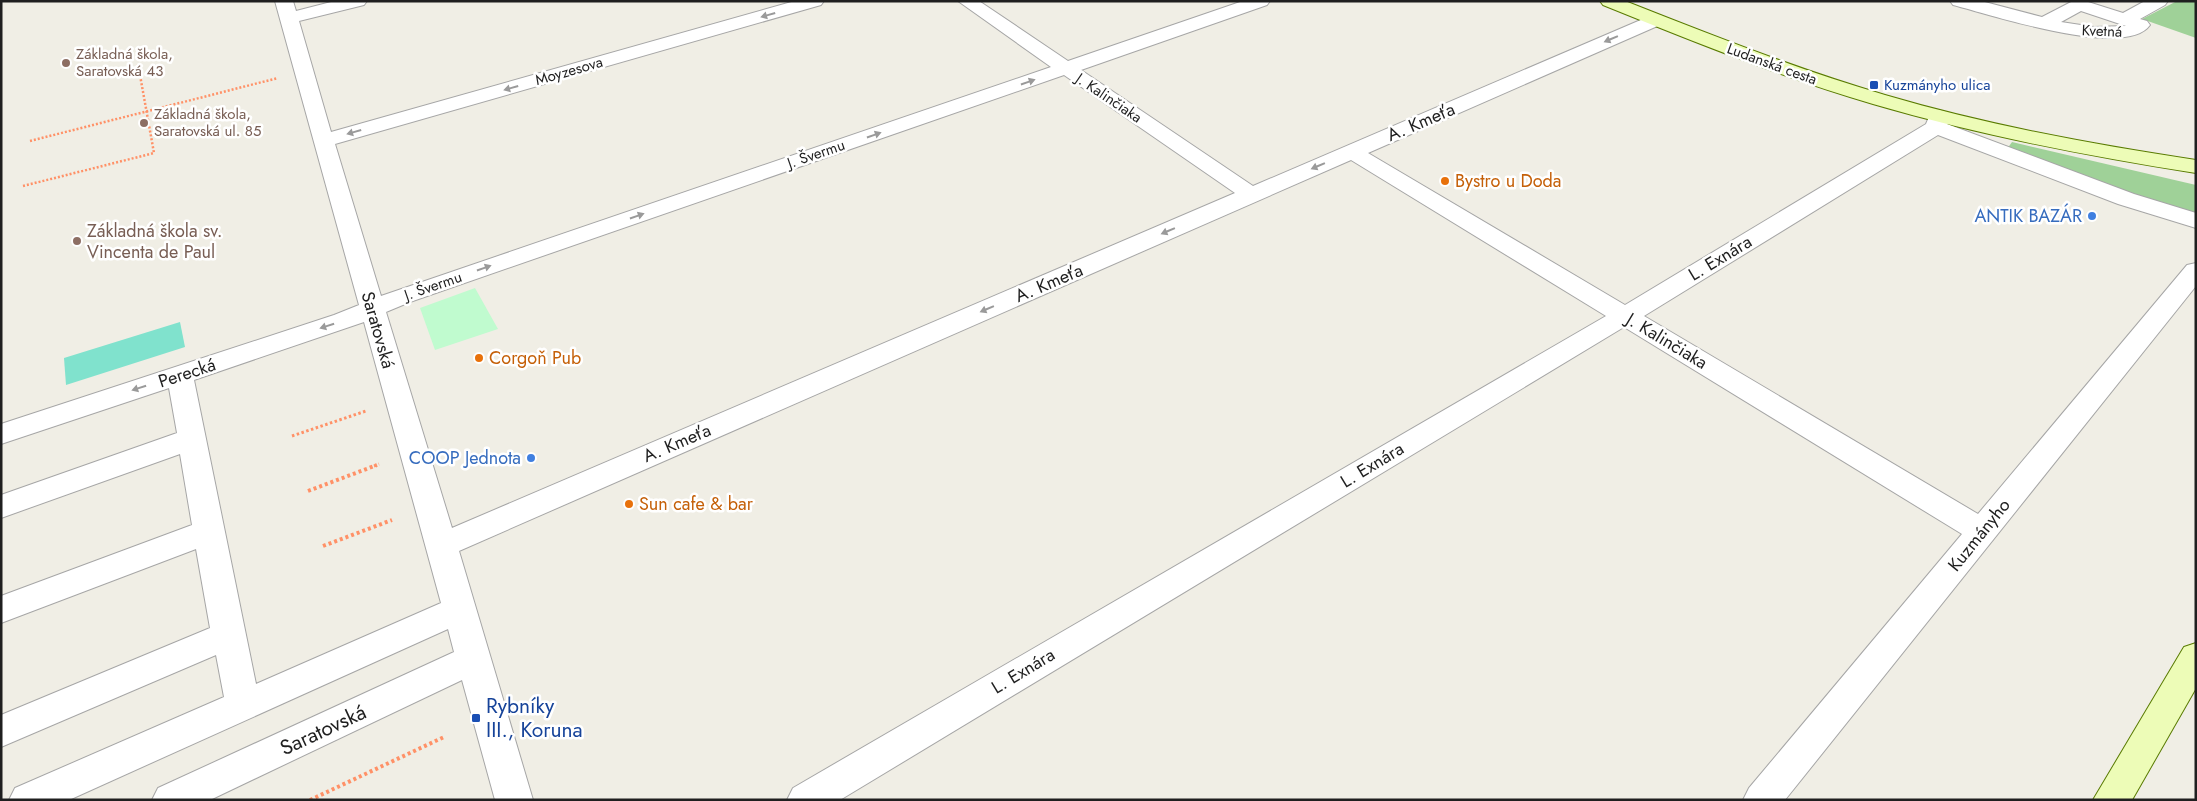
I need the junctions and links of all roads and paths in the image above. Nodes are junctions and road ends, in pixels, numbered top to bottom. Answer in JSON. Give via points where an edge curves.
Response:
{"nodes":[{"id":1,"x":358,"y":1,"type":"edge"},
{"id":2,"x":815,"y":1,"type":"edge"},
{"id":3,"x":967,"y":1,"type":"edge"},
{"id":4,"x":1261,"y":1,"type":"edge"},
{"id":5,"x":1609,"y":1,"type":"edge"},
{"id":6,"x":1959,"y":1,"type":"edge"},
{"id":7,"x":2159,"y":1,"type":"edge"},
{"id":8,"x":287,"y":9,"type":"edge"},
{"id":9,"x":2126,"y":19,"type":"junction"},
{"id":10,"x":1656,"y":20,"type":"junction"},
{"id":11,"x":2045,"y":22,"type":"junction"},
{"id":12,"x":138,"y":64,"type":"dead end"},
{"id":13,"x":1066,"y":68,"type":"junction"},
{"id":14,"x":278,"y":78,"type":"dead end"},
{"id":15,"x":146,"y":112,"type":"junction"},
{"id":16,"x":1937,"y":122,"type":"junction"},
{"id":17,"x":30,"y":141,"type":"dead end"},
{"id":18,"x":323,"y":141,"type":"junction"},
{"id":19,"x":1352,"y":152,"type":"junction"},
{"id":20,"x":2196,"y":167,"type":"edge"},
{"id":21,"x":23,"y":186,"type":"dead end"},
{"id":22,"x":1252,"y":195,"type":"junction"},
{"id":23,"x":2196,"y":221,"type":"edge"},
{"id":24,"x":2196,"y":270,"type":"edge"},
{"id":25,"x":372,"y":310,"type":"junction"},
{"id":26,"x":1625,"y":316,"type":"junction"},
{"id":27,"x":180,"y":375,"type":"junction"},
{"id":28,"x":366,"y":411,"type":"dead end"},
{"id":29,"x":1,"y":434,"type":"edge"},
{"id":30,"x":292,"y":436,"type":"dead end"},
{"id":31,"x":191,"y":439,"type":"junction"},
{"id":32,"x":379,"y":464,"type":"dead end"},
{"id":33,"x":308,"y":491,"type":"dead end"},
{"id":34,"x":1,"y":507,"type":"edge"},
{"id":35,"x":392,"y":520,"type":"dead end"},
{"id":36,"x":210,"y":530,"type":"junction"},
{"id":37,"x":1982,"y":530,"type":"junction"},
{"id":38,"x":323,"y":546,"type":"dead end"},
{"id":39,"x":442,"y":546,"type":"junction"},
{"id":40,"x":1,"y":610,"type":"edge"},
{"id":41,"x":459,"y":610,"type":"junction"},
{"id":42,"x":228,"y":635,"type":"junction"},
{"id":43,"x":2196,"y":657,"type":"edge"},
{"id":44,"x":474,"y":659,"type":"junction"},
{"id":45,"x":243,"y":704,"type":"junction"},
{"id":46,"x":1,"y":731,"type":"edge"},
{"id":47,"x":444,"y":736,"type":"dead end"},
{"id":48,"x":28,"y":800,"type":"edge"},
{"id":49,"x":171,"y":800,"type":"edge"},
{"id":50,"x":310,"y":800,"type":"edge"},
{"id":51,"x":514,"y":800,"type":"edge"},
{"id":52,"x":806,"y":800,"type":"edge"},
{"id":53,"x":1762,"y":800,"type":"edge"},
{"id":54,"x":2112,"y":800,"type":"edge"}],
"edges":[{"from":1,"to":8,"type":"street"},
{"from":2,"to":18,"type":"street","name":"Moyzesova","one_way":true},
{"from":3,"to":13,"type":"street","name":"J. Kalinčiaka"},
{"from":4,"to":13,"type":"street","name":"J. Švermu"},
{"from":5,"to":10,"type":"street","name":"Ludanská cesta"},
{"from":6,"to":11,"type":"street","name":"Kvetná"},
{"from":7,"to":9,"type":"street","name":"Kvetná"},
{"from":8,"to":18,"type":"street","name":"Saratovská"},
{"from":9,"to":11,"type":"street","name":"Kvetná","via":[[2079,5]]},
{"from":9,"to":11,"type":"street","name":"Kvetná","via":[[2141,25],[2134,31],[2114,33],[2075,30]]},
{"from":10,"to":16,"type":"street","name":"Ludanská cesta","via":[[1782,69]]},
{"from":10,"to":19,"type":"street","name":"A. Kmeťa","one_way":true},
{"from":12,"to":15,"type":"path"},
{"from":13,"to":22,"type":"street","name":"J. Kalinčiaka"},
{"from":25,"to":13,"type":"street","name":"J. Švermu","one_way":true,"via":[[401,296]]},
{"from":14,"to":15,"type":"path"},
{"from":15,"to":17,"type":"path"},
{"from":15,"to":21,"type":"path","via":[[154,153]]},
{"from":16,"to":20,"type":"street","name":"Ludanská cesta"},
{"from":16,"to":23,"type":"street","name":"Ludanská cesta","via":[[2126,199]]},
{"from":16,"to":26,"type":"street","name":"L. Exnára"},
{"from":18,"to":25,"type":"street","name":"Saratovská"},
{"from":19,"to":22,"type":"street","name":"A. Kmeťa","one_way":true},
{"from":19,"to":26,"type":"street","name":"J. Kalinčiaka"},
{"from":22,"to":39,"type":"street","name":"A. Kmeťa","one_way":true},
{"from":24,"to":37,"type":"street","name":"Kuzmányho"},
{"from":25,"to":27,"type":"street","name":"Perecká","one_way":true},
{"from":25,"to":39,"type":"street","name":"Saratovská"},
{"from":26,"to":37,"type":"street","name":"J. Kalinčiaka"},
{"from":26,"to":52,"type":"street","name":"L. Exnára"},
{"from":27,"to":29,"type":"street","name":"Perecká","one_way":true},
{"from":27,"to":31,"type":"street"},
{"from":28,"to":30,"type":"path"},
{"from":31,"to":34,"type":"street"},
{"from":31,"to":36,"type":"street"},
{"from":32,"to":33,"type":"path"},
{"from":35,"to":38,"type":"path"},
{"from":36,"to":40,"type":"street"},
{"from":36,"to":42,"type":"street"},
{"from":37,"to":53,"type":"street","name":"Kuzmányho"},
{"from":39,"to":41,"type":"street","name":"Saratovská"},
{"from":41,"to":44,"type":"street","name":"Saratovská"},
{"from":41,"to":45,"type":"street"},
{"from":42,"to":45,"type":"street"},
{"from":42,"to":46,"type":"street"},
{"from":43,"to":54,"type":"street"},
{"from":44,"to":49,"type":"street","name":"Saratovská"},
{"from":44,"to":51,"type":"street","name":"Saratovská"},
{"from":45,"to":48,"type":"street"},
{"from":47,"to":50,"type":"path"}]}
